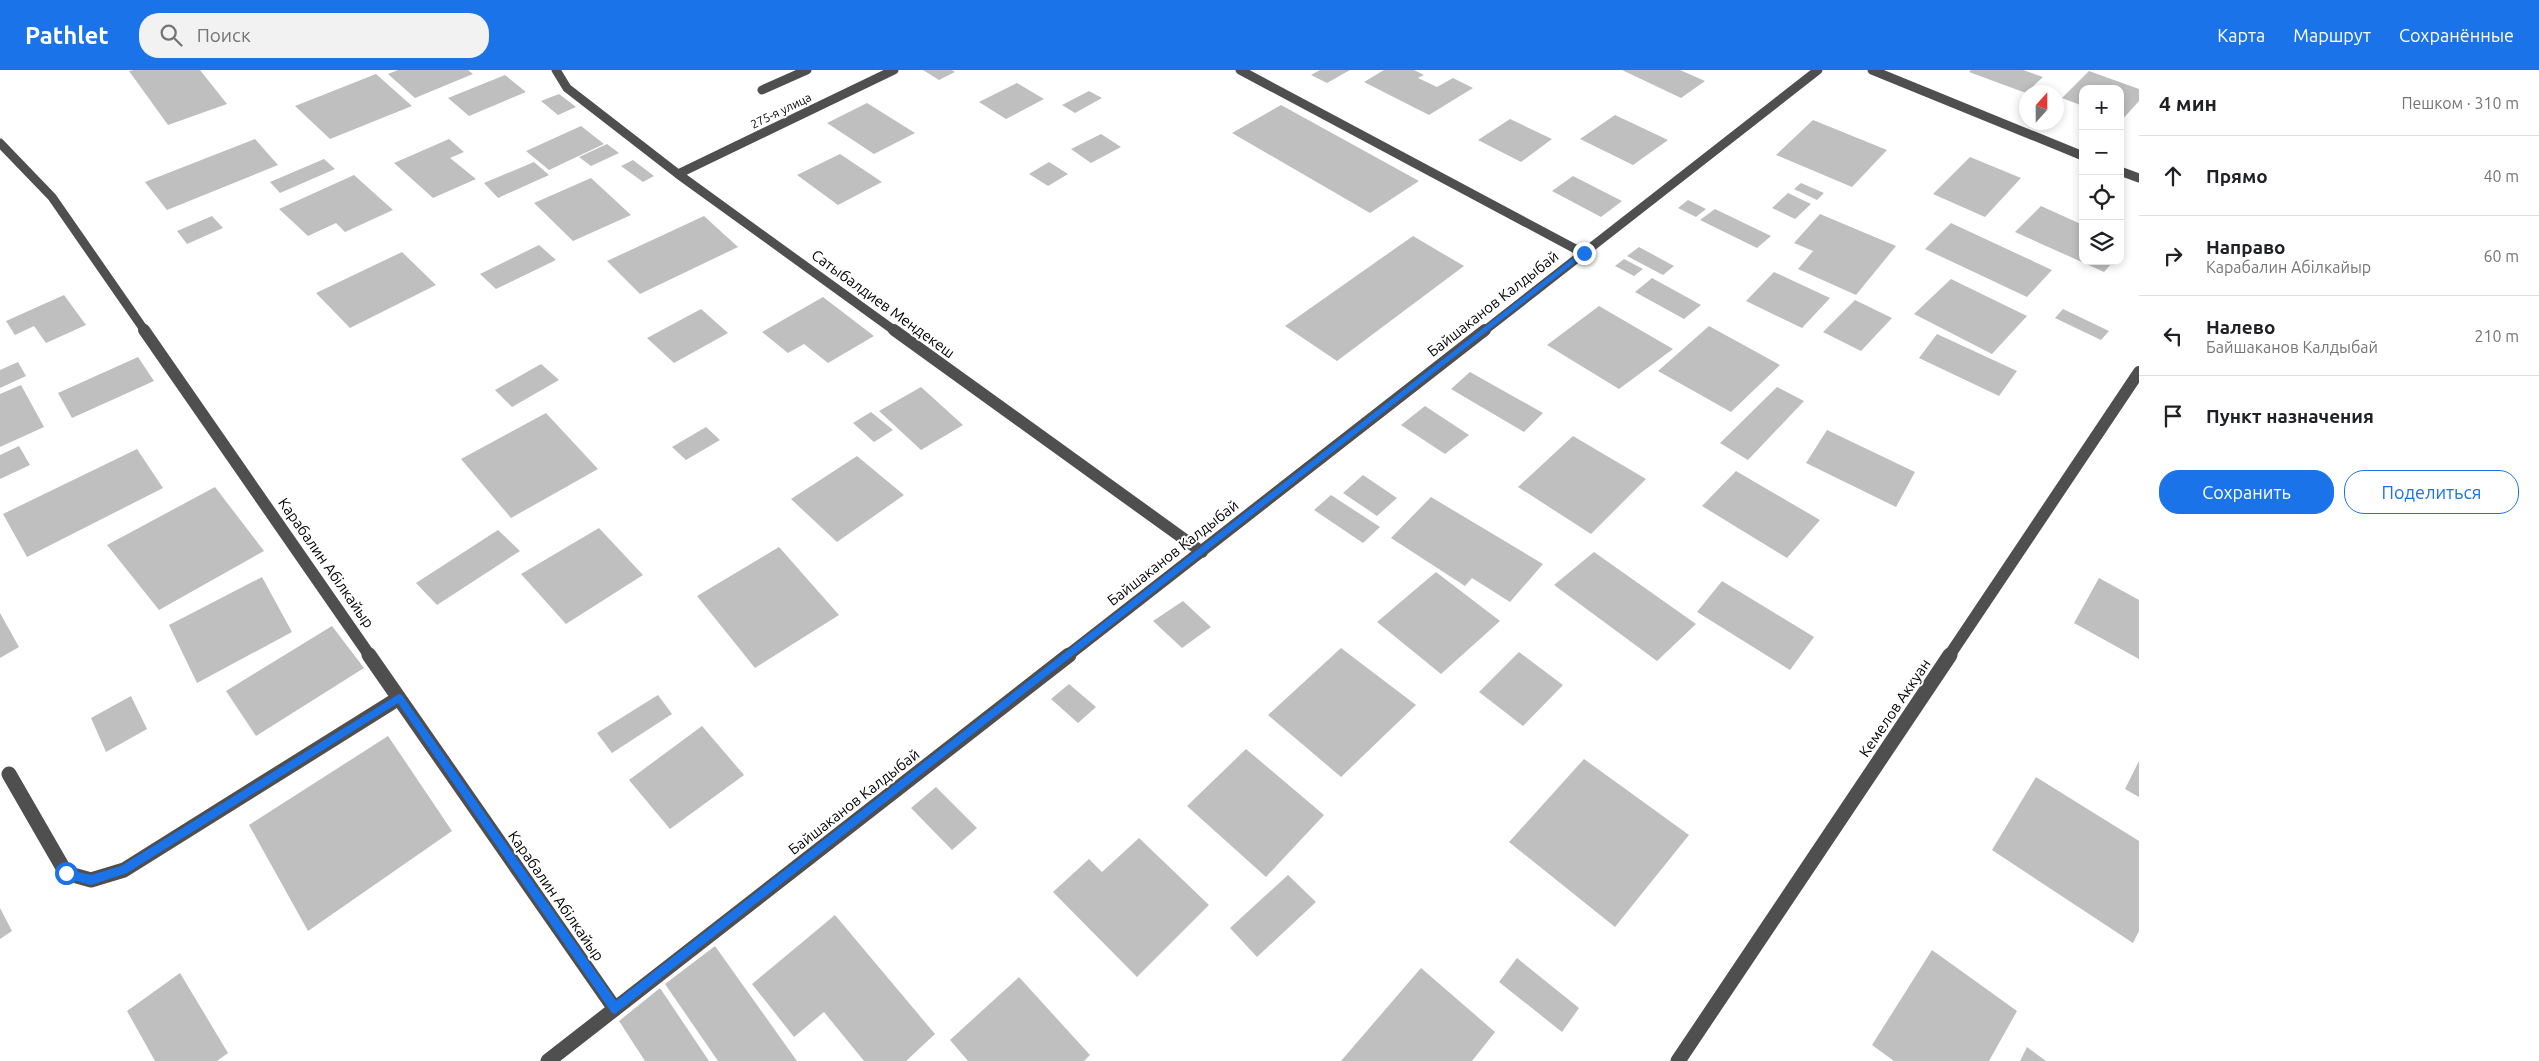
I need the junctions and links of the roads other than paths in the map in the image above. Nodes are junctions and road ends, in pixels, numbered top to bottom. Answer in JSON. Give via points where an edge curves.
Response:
{"nodes":[{"id":1,"x":556,"y":70,"type":"edge"},
{"id":2,"x":807,"y":70,"type":"edge"},
{"id":3,"x":894,"y":70,"type":"edge"},
{"id":4,"x":1240,"y":70,"type":"edge"},
{"id":5,"x":1818,"y":70,"type":"edge"},
{"id":6,"x":1872,"y":70,"type":"edge"},
{"id":7,"x":762,"y":90,"type":"dead end"},
{"id":8,"x":0,"y":142,"type":"edge"},
{"id":9,"x":2079,"y":154,"type":"edge"},
{"id":10,"x":2124,"y":172,"type":"edge"},
{"id":11,"x":678,"y":174,"type":"junction"},
{"id":12,"x":2139,"y":178,"type":"edge"},
{"id":13,"x":1584,"y":253,"type":"junction"},
{"id":14,"x":2139,"y":372,"type":"edge"},
{"id":15,"x":1202,"y":552,"type":"junction"},
{"id":16,"x":399,"y":698,"type":"junction"},
{"id":17,"x":9,"y":774,"type":"dead end"},
{"id":18,"x":615,"y":1009,"type":"junction"},
{"id":19,"x":548,"y":1061,"type":"edge"},
{"id":20,"x":1678,"y":1061,"type":"edge"}],
"edges":[{"from":1,"to":11,"type":"street","name":"Сатыбалдиев Мендекеш","via":[[567,88]]},
{"from":2,"to":7,"type":"street"},
{"from":3,"to":11,"type":"street","name":"275-я улица"},
{"from":4,"to":13,"type":"street"},
{"from":5,"to":13,"type":"street","name":"Байшаканов Калдыбай"},
{"from":6,"to":9,"type":"street"},
{"from":8,"to":16,"type":"street","name":"Карабалин Абілкайыр","via":[[52,197]]},
{"from":10,"to":12,"type":"street"},
{"from":11,"to":15,"type":"street","name":"Сатыбалдиев Мендекеш"},
{"from":13,"to":15,"type":"street","name":"Байшаканов Калдыбай"},
{"from":14,"to":20,"type":"street","name":"Кемелов Аккуан"},
{"from":15,"to":18,"type":"street","name":"Байшаканов Калдыбай"},
{"from":16,"to":17,"type":"street","via":[[124,870],[91,880],[66,873]]},
{"from":16,"to":18,"type":"street","name":"Карабалин Абілкайыр"},
{"from":18,"to":19,"type":"street","name":"Байшаканов Калдыбай"}]}
